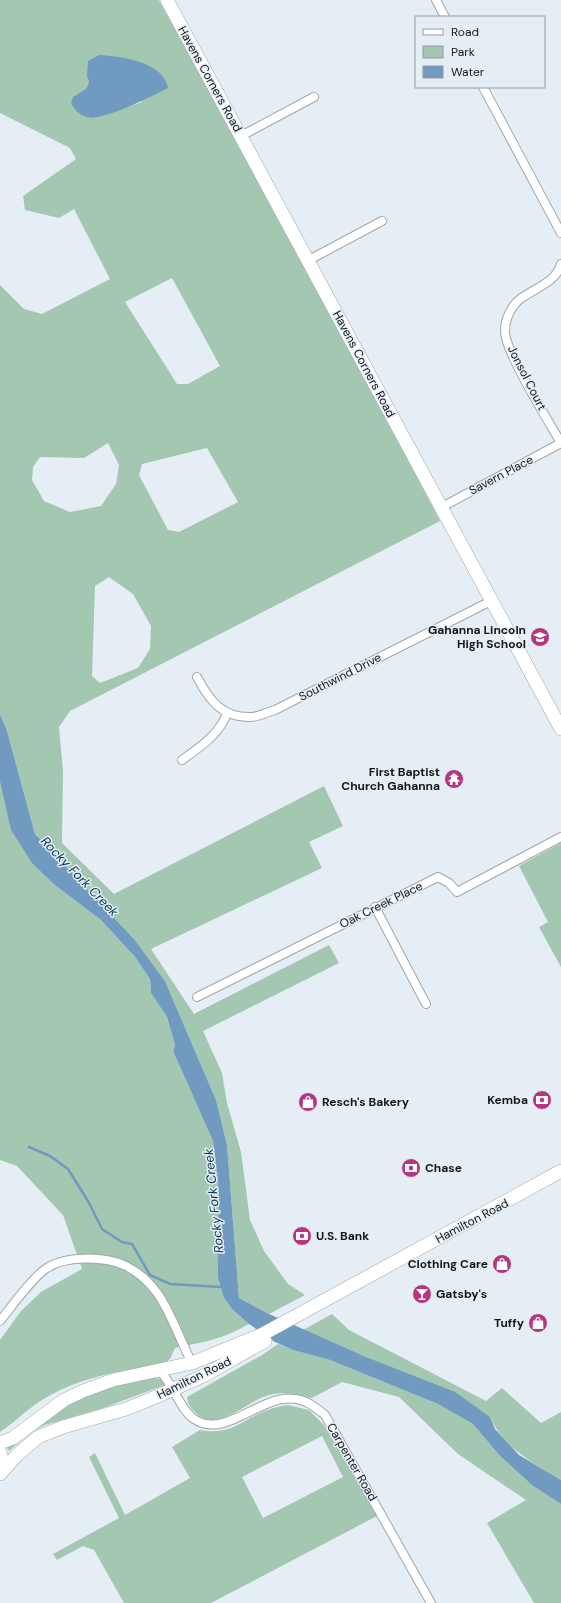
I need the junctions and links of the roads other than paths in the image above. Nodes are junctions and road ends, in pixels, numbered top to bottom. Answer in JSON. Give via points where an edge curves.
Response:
{"nodes":[{"id":1,"x":167,"y":0,"type":"edge"},
{"id":2,"x":436,"y":0,"type":"edge"},
{"id":3,"x":444,"y":16,"type":"edge"},
{"id":4,"x":484,"y":88,"type":"edge"},
{"id":5,"x":314,"y":97,"type":"dead end"},
{"id":6,"x":241,"y":136,"type":"junction"},
{"id":7,"x":382,"y":221,"type":"dead end"},
{"id":8,"x":561,"y":234,"type":"edge"},
{"id":9,"x":309,"y":260,"type":"junction"},
{"id":10,"x":561,"y":264,"type":"edge"},
{"id":11,"x":561,"y":443,"type":"edge"},
{"id":12,"x":442,"y":507,"type":"junction"},
{"id":13,"x":491,"y":601,"type":"junction"},
{"id":14,"x":197,"y":678,"type":"dead end"},
{"id":15,"x":227,"y":713,"type":"junction"},
{"id":16,"x":561,"y":729,"type":"edge"},
{"id":17,"x":182,"y":760,"type":"dead end"},
{"id":18,"x":561,"y":837,"type":"edge"},
{"id":19,"x":375,"y":907,"type":"junction"},
{"id":20,"x":197,"y":997,"type":"dead end"},
{"id":21,"x":426,"y":1004,"type":"dead end"},
{"id":22,"x":561,"y":1171,"type":"edge"},
{"id":23,"x":0,"y":1321,"type":"edge"},
{"id":24,"x":238,"y":1350,"type":"junction"},
{"id":25,"x":192,"y":1363,"type":"junction"},
{"id":26,"x":154,"y":1371,"type":"junction"},
{"id":27,"x":174,"y":1389,"type":"junction"},
{"id":28,"x":0,"y":1436,"type":"edge"},
{"id":29,"x":0,"y":1443,"type":"edge"},
{"id":30,"x":0,"y":1452,"type":"edge"},
{"id":31,"x":0,"y":1473,"type":"edge"},
{"id":32,"x":431,"y":1603,"type":"edge"}],
"edges":[{"from":1,"to":6,"type":"main road","name":"Havens Corners Road"},
{"from":2,"to":3,"type":"street"},
{"from":4,"to":8,"type":"street"},
{"from":5,"to":6,"type":"street"},
{"from":6,"to":9,"type":"main road","name":"Havens Corners Road"},
{"from":7,"to":9,"type":"street"},
{"from":9,"to":12,"type":"main road","name":"Havens Corners Road"},
{"from":10,"to":11,"type":"street","name":"Jonsol Court","via":[[560,269],[548,282],[520,298],[508,313],[505,332],[511,354]]},
{"from":11,"to":12,"type":"street","name":"Savern Place"},
{"from":12,"to":13,"type":"main road","name":"Havens Corners Road"},
{"from":13,"to":15,"type":"street","name":"Southwind Drive","via":[[275,710],[251,717]]},
{"from":13,"to":16,"type":"main road","name":"Havens Corners Road"},
{"from":14,"to":15,"type":"street","name":"Southwind Drive","via":[[208,698]]},
{"from":15,"to":17,"type":"street","via":[[223,724],[202,746]]},
{"from":18,"to":19,"type":"street","name":"Oak Creek Place","via":[[457,892],[438,876]]},
{"from":19,"to":20,"type":"street","name":"Oak Creek Place"},
{"from":19,"to":21,"type":"street"},
{"from":22,"to":24,"type":"main road","name":"Hamilton Road","via":[[325,1303],[262,1334]]},
{"from":23,"to":25,"type":"street","via":[[44,1270],[58,1262],[106,1260],[126,1266],[142,1277],[158,1294]]},
{"from":24,"to":25,"type":"main road","name":"Hamilton Road"},
{"from":24,"to":27,"type":"main road","name":"Hamilton Road","via":[[205,1375]]},
{"from":25,"to":26,"type":"main road","name":"Hamilton Road"},
{"from":26,"to":27,"type":"street","name":"Carpenter Road","via":[[168,1379]]},
{"from":26,"to":28,"type":"main road","name":"Hamilton Road","via":[[126,1373],[84,1385],[42,1408],[15,1429]]},
{"from":26,"to":29,"type":"main road","name":"Hamilton Road","via":[[113,1380],[83,1391],[64,1400],[13,1438]]},
{"from":27,"to":31,"type":"main road","name":"Hamilton Road","via":[[126,1408],[48,1432],[28,1444]]},
{"from":27,"to":32,"type":"street","name":"Carpenter Road","via":[[184,1409],[193,1419],[204,1424],[227,1423],[263,1404],[279,1400],[309,1403],[324,1415]]},
{"from":30,"to":31,"type":"main road","via":[[3,1464]]}]}
